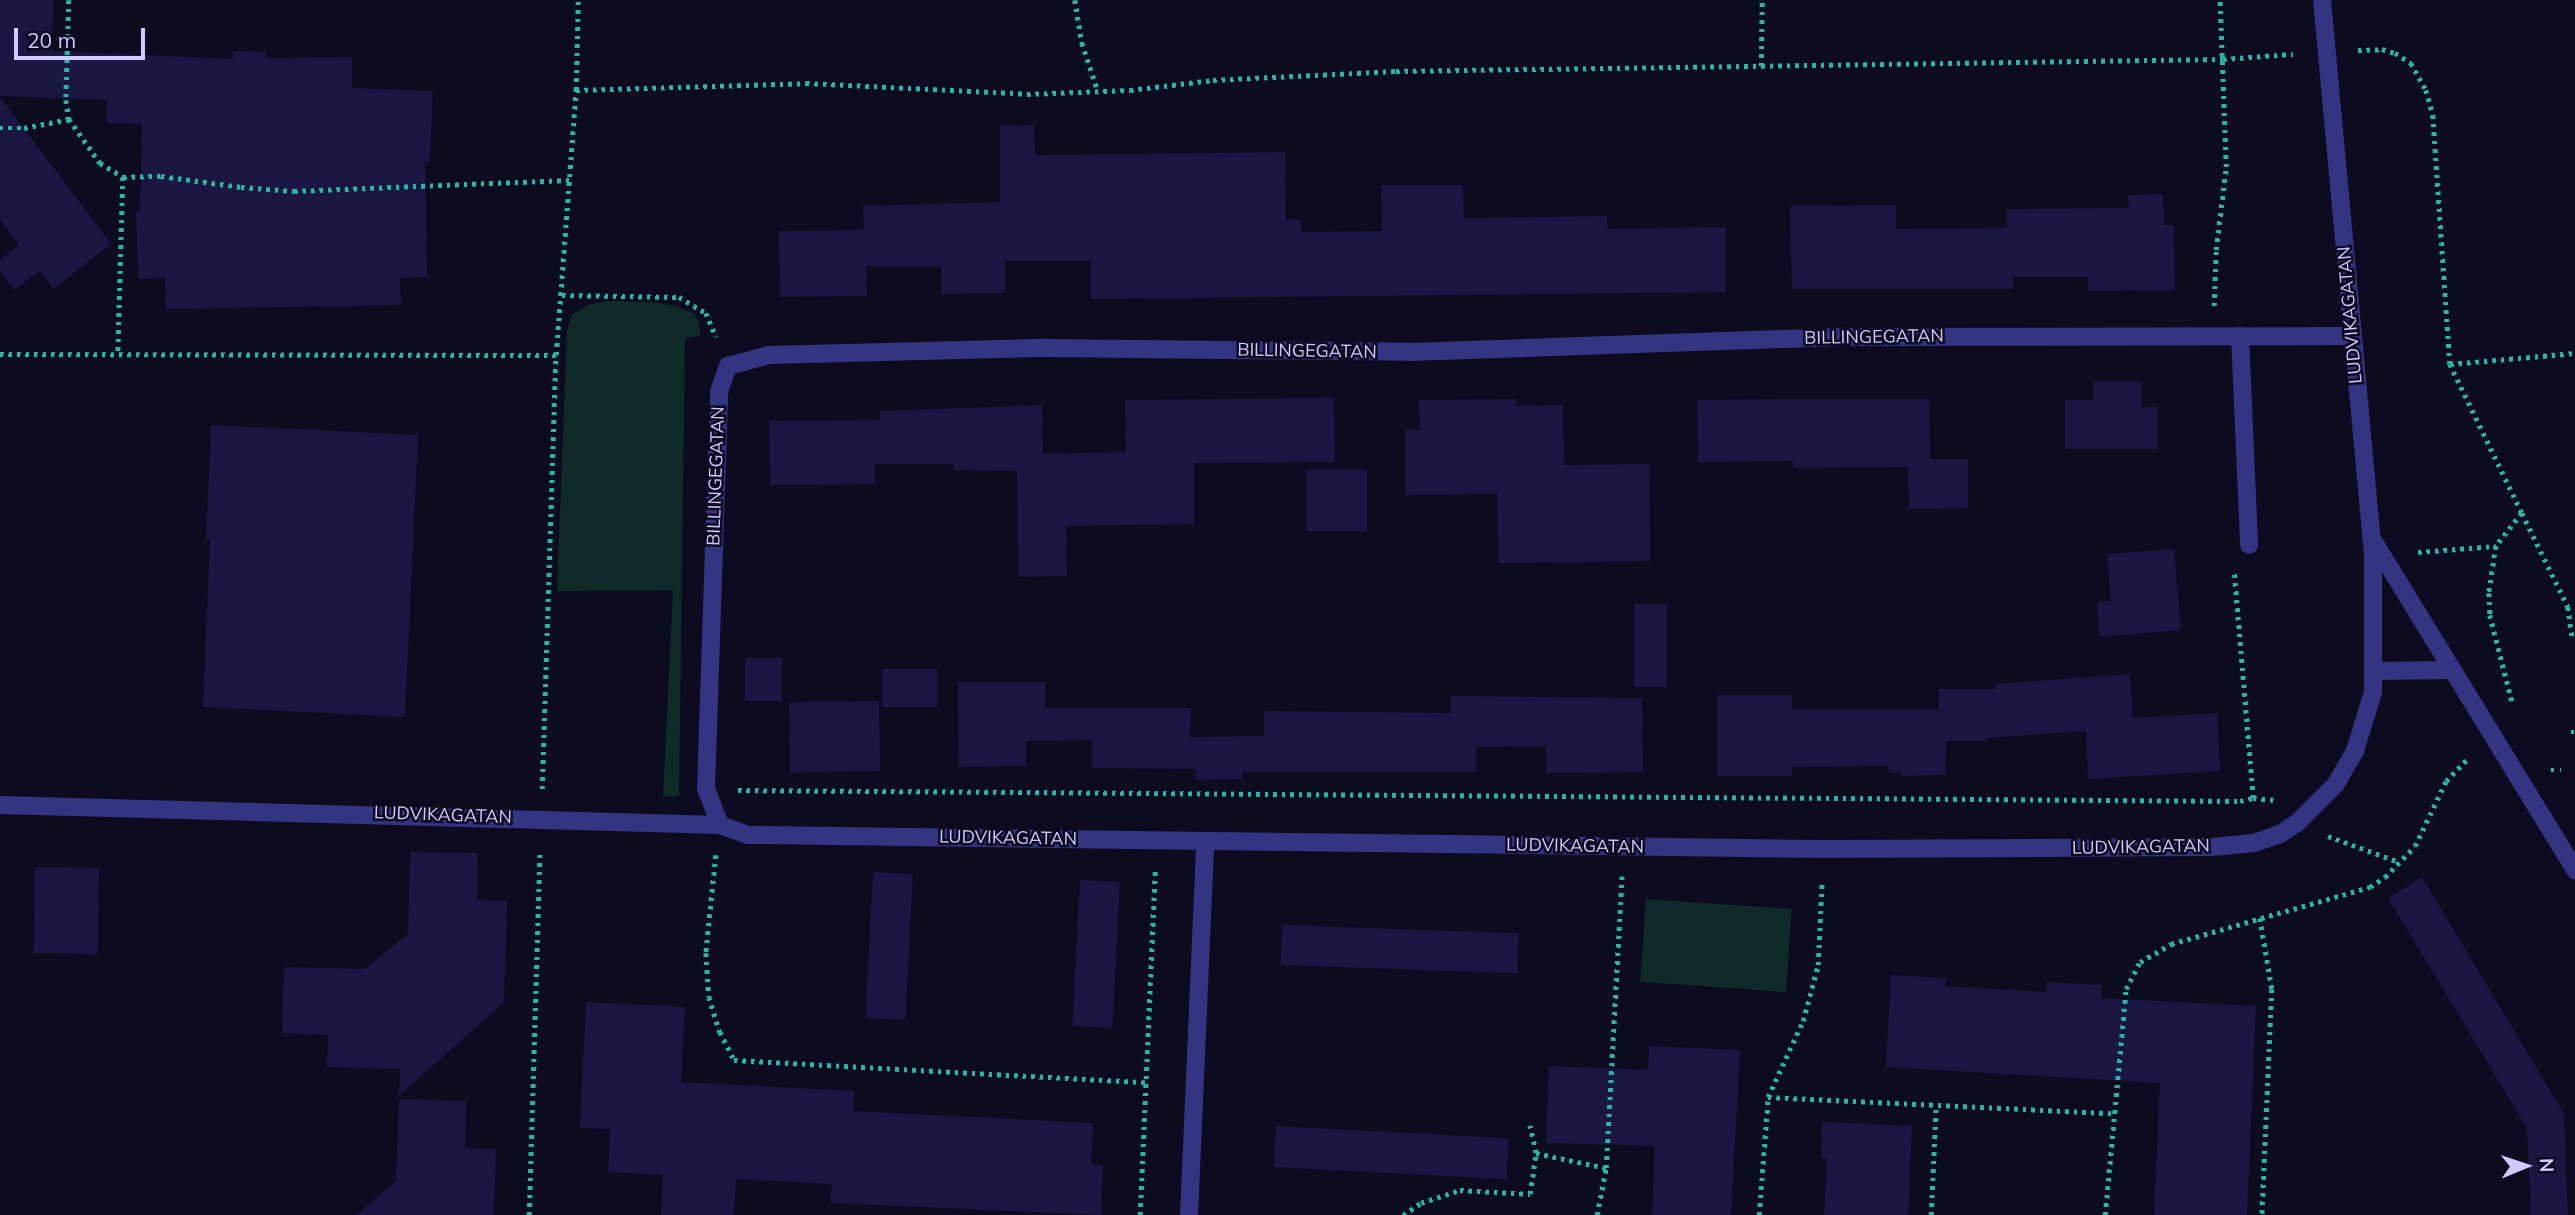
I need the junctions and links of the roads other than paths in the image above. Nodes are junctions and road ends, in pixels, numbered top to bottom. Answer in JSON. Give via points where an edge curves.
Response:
{"nodes":[{"id":1,"x":2322,"y":0,"type":"edge"},
{"id":2,"x":2240,"y":336,"type":"junction"},
{"id":3,"x":2351,"y":336,"type":"junction"},
{"id":4,"x":2371,"y":537,"type":"junction"},
{"id":5,"x":2249,"y":545,"type":"road end"},
{"id":6,"x":2453,"y":670,"type":"junction"},
{"id":7,"x":2374,"y":671,"type":"junction"},
{"id":8,"x":0,"y":805,"type":"edge"},
{"id":9,"x":720,"y":825,"type":"junction"},
{"id":10,"x":1205,"y":843,"type":"junction"},
{"id":11,"x":2575,"y":870,"type":"edge"},
{"id":12,"x":1189,"y":1215,"type":"edge"}],
"edges":[{"from":1,"to":3,"type":"street","name":"LUDVIKAGATAN"},
{"from":2,"to":3,"type":"street","name":"BILLINGEGATAN"},
{"from":2,"to":5,"type":"street"},
{"from":2,"to":9,"type":"street","name":"BILLINGEGATAN","via":[[1846,337],[1410,352],[1044,348],[769,355],[728,366],[719,392],[706,789]]},
{"from":3,"to":4,"type":"street","name":"LUDVIKAGATAN"},
{"from":4,"to":6,"type":"street"},
{"from":4,"to":7,"type":"street","name":"LUDVIKAGATAN"},
{"from":6,"to":7,"type":"street"},
{"from":6,"to":11,"type":"street"},
{"from":7,"to":10,"type":"street","name":"LUDVIKAGATAN","via":[[2371,701],[2355,751],[2335,785],[2298,822],[2254,843],[1824,849]]},
{"from":8,"to":9,"type":"street","name":"LUDVIKAGATAN"},
{"from":9,"to":10,"type":"street","name":"LUDVIKAGATAN","via":[[748,835]]},
{"from":10,"to":12,"type":"street"}]}
